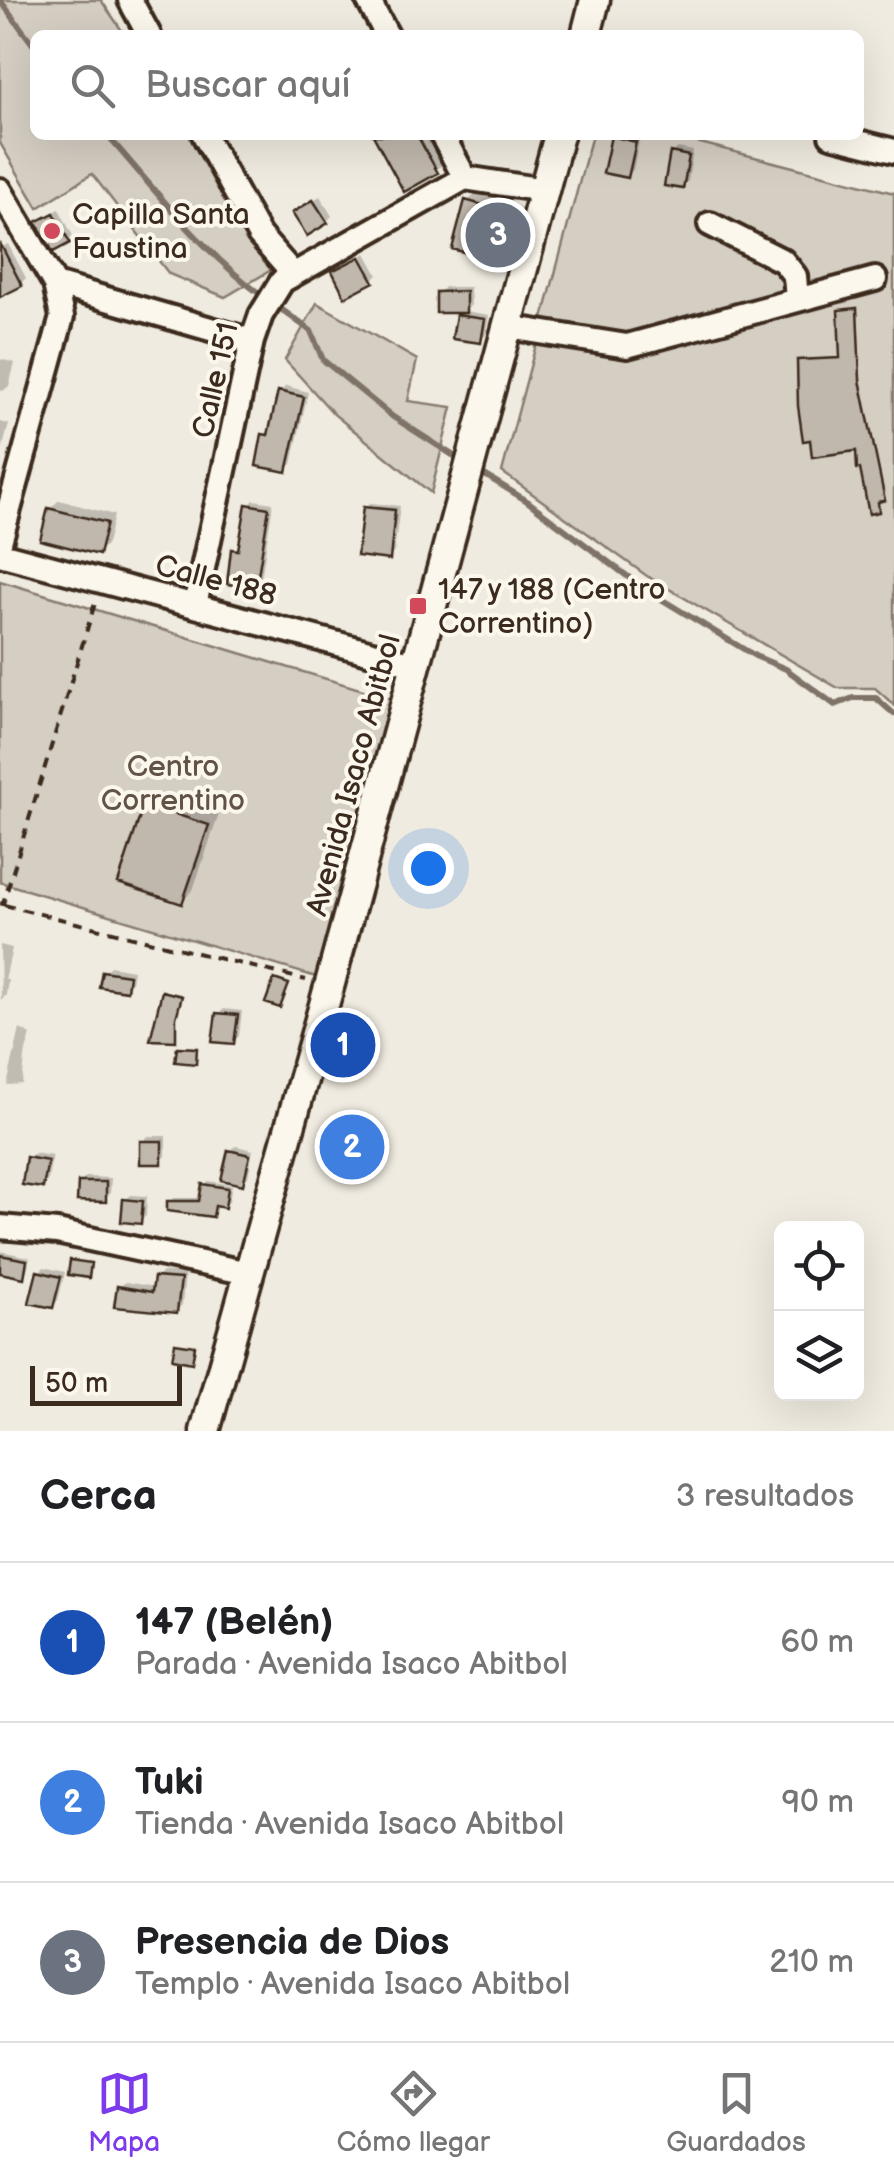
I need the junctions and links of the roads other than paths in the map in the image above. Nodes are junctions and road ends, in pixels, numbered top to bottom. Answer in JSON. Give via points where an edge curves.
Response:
{"nodes":[{"id":1,"x":130,"y":0,"type":"edge"},
{"id":2,"x":368,"y":0,"type":"edge"},
{"id":3,"x":595,"y":0,"type":"edge"},
{"id":4,"x":146,"y":30,"type":"edge"},
{"id":5,"x":384,"y":30,"type":"edge"},
{"id":6,"x":587,"y":30,"type":"edge"},
{"id":7,"x":207,"y":140,"type":"edge"},
{"id":8,"x":445,"y":140,"type":"edge"},
{"id":9,"x":558,"y":140,"type":"edge"},
{"id":10,"x":850,"y":140,"type":"edge"},
{"id":11,"x":894,"y":152,"type":"edge"},
{"id":12,"x":465,"y":178,"type":"junction"},
{"id":13,"x":0,"y":190,"type":"edge"},
{"id":14,"x":544,"y":190,"type":"junction"},
{"id":15,"x":710,"y":224,"type":"dead end"},
{"id":16,"x":287,"y":278,"type":"junction"},
{"id":17,"x":875,"y":279,"type":"dead end"},
{"id":18,"x":55,"y":284,"type":"junction"},
{"id":19,"x":797,"y":300,"type":"junction"},
{"id":20,"x":508,"y":327,"type":"junction"},
{"id":21,"x":252,"y":341,"type":"junction"},
{"id":22,"x":0,"y":542,"type":"edge"},
{"id":23,"x":0,"y":554,"type":"edge"},
{"id":24,"x":195,"y":605,"type":"junction"},
{"id":25,"x":417,"y":665,"type":"junction"},
{"id":26,"x":0,"y":1228,"type":"edge"},
{"id":27,"x":248,"y":1273,"type":"junction"},
{"id":28,"x":207,"y":1431,"type":"edge"}],
"edges":[{"from":1,"to":4,"type":"street"},
{"from":2,"to":5,"type":"street"},
{"from":3,"to":6,"type":"main road"},
{"from":7,"to":16,"type":"street"},
{"from":8,"to":12,"type":"street"},
{"from":9,"to":14,"type":"main road","name":"Avenida Isaco Abitbol"},
{"from":10,"to":11,"type":"street"},
{"from":12,"to":14,"type":"street"},
{"from":12,"to":16,"type":"street","name":"Calle 151"},
{"from":13,"to":18,"type":"street"},
{"from":14,"to":20,"type":"main road","name":"Avenida Isaco Abitbol"},
{"from":15,"to":19,"type":"street","via":[[783,261],[794,276]]},
{"from":16,"to":21,"type":"street","name":"Calle 151","via":[[261,314]]},
{"from":17,"to":19,"type":"street"},
{"from":18,"to":21,"type":"street"},
{"from":18,"to":22,"type":"street","via":[[62,316]]},
{"from":19,"to":20,"type":"street","via":[[627,346]]},
{"from":20,"to":25,"type":"main road","name":"Avenida Isaco Abitbol"},
{"from":21,"to":24,"type":"street","name":"Calle 151"},
{"from":23,"to":24,"type":"street","name":"Calle 188"},
{"from":24,"to":25,"type":"street","name":"Calle 188"},
{"from":25,"to":27,"type":"main road","name":"Avenida Isaco Abitbol"},
{"from":26,"to":27,"type":"street","via":[[57,1232]]},
{"from":27,"to":28,"type":"main road","name":"Avenida Isaco Abitbol"}]}
